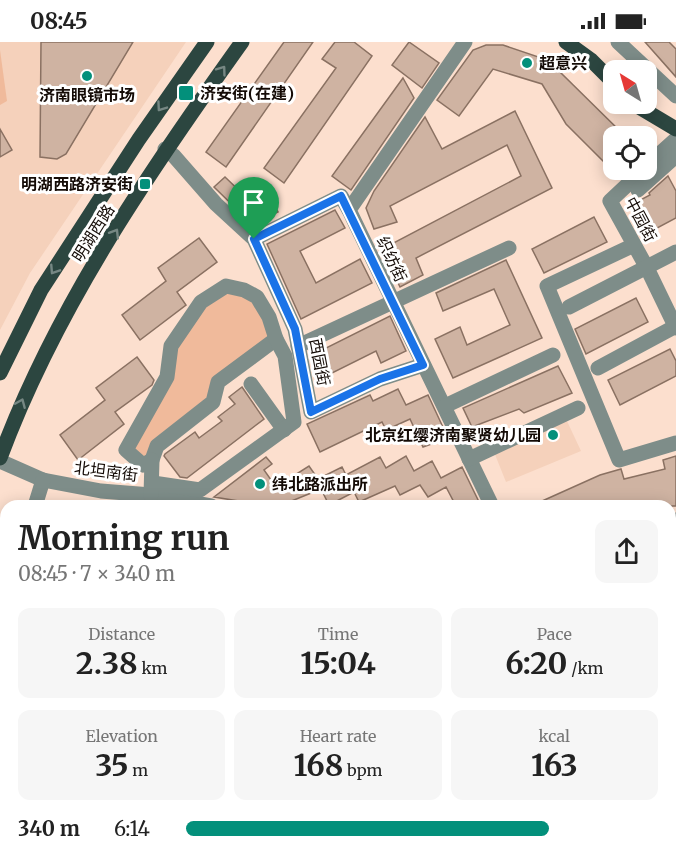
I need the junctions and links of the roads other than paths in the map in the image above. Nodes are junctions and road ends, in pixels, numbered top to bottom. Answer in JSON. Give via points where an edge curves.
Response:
{"nodes":[{"id":1,"x":207,"y":42,"type":"edge"},
{"id":2,"x":242,"y":42,"type":"edge"},
{"id":3,"x":465,"y":42,"type":"edge"},
{"id":4,"x":566,"y":42,"type":"edge"},
{"id":5,"x":625,"y":44,"type":"edge"},
{"id":6,"x":603,"y":72,"type":"edge"},
{"id":7,"x":676,"y":96,"type":"edge"},
{"id":8,"x":651,"y":114,"type":"edge"},
{"id":9,"x":676,"y":129,"type":"edge"},
{"id":10,"x":674,"y":147,"type":"edge"},
{"id":11,"x":165,"y":149,"type":"junction"},
{"id":12,"x":657,"y":159,"type":"edge"},
{"id":13,"x":632,"y":180,"type":"edge"},
{"id":14,"x":638,"y":190,"type":"dead end"},
{"id":15,"x":349,"y":210,"type":"junction"},
{"id":16,"x":254,"y":239,"type":"junction"},
{"id":17,"x":634,"y":245,"type":"junction"},
{"id":18,"x":509,"y":248,"type":"dead end"},
{"id":19,"x":676,"y":252,"type":"edge"},
{"id":20,"x":647,"y":268,"type":"junction"},
{"id":21,"x":392,"y":300,"type":"junction"},
{"id":22,"x":569,"y":307,"type":"dead end"},
{"id":23,"x":676,"y":327,"type":"edge"},
{"id":24,"x":276,"y":339,"type":"junction"},
{"id":25,"x":298,"y":346,"type":"junction"},
{"id":26,"x":553,"y":356,"type":"dead end"},
{"id":27,"x":423,"y":365,"type":"junction"},
{"id":28,"x":598,"y":368,"type":"dead end"},
{"id":29,"x":0,"y":373,"type":"edge"},
{"id":30,"x":251,"y":384,"type":"dead end"},
{"id":31,"x":445,"y":406,"type":"junction"},
{"id":32,"x":578,"y":408,"type":"dead end"},
{"id":33,"x":172,"y":424,"type":"dead end"},
{"id":34,"x":284,"y":430,"type":"junction"},
{"id":35,"x":676,"y":442,"type":"edge"},
{"id":36,"x":0,"y":459,"type":"edge"},
{"id":37,"x":470,"y":459,"type":"junction"},
{"id":38,"x":152,"y":460,"type":"junction"},
{"id":39,"x":43,"y":480,"type":"junction"},
{"id":40,"x":152,"y":489,"type":"junction"},
{"id":41,"x":37,"y":500,"type":"edge"},
{"id":42,"x":181,"y":500,"type":"edge"},
{"id":43,"x":489,"y":500,"type":"edge"}],
"edges":[{"from":1,"to":29,"type":"main road","name":"明湖西路","one_way":true,"via":[[41,290]]},
{"from":11,"to":2,"type":"main road","name":"明湖西路","one_way":true},
{"from":3,"to":15,"type":"street"},
{"from":4,"to":6,"type":"main road"},
{"from":5,"to":7,"type":"street"},
{"from":8,"to":9,"type":"main road"},
{"from":10,"to":12,"type":"street"},
{"from":10,"to":14,"type":"street"},
{"from":11,"to":16,"type":"street","name":"西园街"},
{"from":36,"to":11,"type":"main road","name":"明湖西路","one_way":true,"via":[[22,399],[80,287]]},
{"from":13,"to":17,"type":"street","name":"中园街","via":[[610,201]]},
{"from":15,"to":16,"type":"street","via":[[341,196]]},
{"from":15,"to":21,"type":"street","name":"织纺街"},
{"from":16,"to":25,"type":"street","name":"西园街","via":[[295,329]]},
{"from":17,"to":20,"type":"street","name":"中园街"},
{"from":17,"to":35,"type":"street","via":[[547,286],[619,460]]},
{"from":18,"to":21,"type":"street"},
{"from":19,"to":20,"type":"street"},
{"from":20,"to":22,"type":"street"},
{"from":20,"to":23,"type":"street","name":"中园街"},
{"from":21,"to":25,"type":"street"},
{"from":21,"to":27,"type":"street","name":"织纺街"},
{"from":23,"to":28,"type":"street"},
{"from":24,"to":34,"type":"street","via":[[285,356],[294,422]]},
{"from":24,"to":38,"type":"street","via":[[218,382],[213,402],[157,446]]},
{"from":24,"to":38,"type":"street","via":[[257,297],[244,290],[226,286],[201,302],[171,346],[166,377],[126,450],[143,465]]},
{"from":25,"to":27,"type":"street","name":"西园街","via":[[311,412],[380,379]]},
{"from":26,"to":31,"type":"street"},
{"from":27,"to":31,"type":"street","name":"织纺街"},
{"from":30,"to":34,"type":"street"},
{"from":31,"to":37,"type":"street","name":"织纺街"},
{"from":32,"to":37,"type":"street"},
{"from":33,"to":38,"type":"street","via":[[150,439]]},
{"from":34,"to":40,"type":"street","via":[[200,490]]},
{"from":36,"to":39,"type":"street","name":"北坦南街"},
{"from":37,"to":43,"type":"street","name":"织纺街"},
{"from":38,"to":40,"type":"street"},
{"from":39,"to":40,"type":"street","name":"北坦南街","via":[[101,491]]},
{"from":39,"to":41,"type":"street"},
{"from":40,"to":42,"type":"street","name":"北坦南街"}]}
